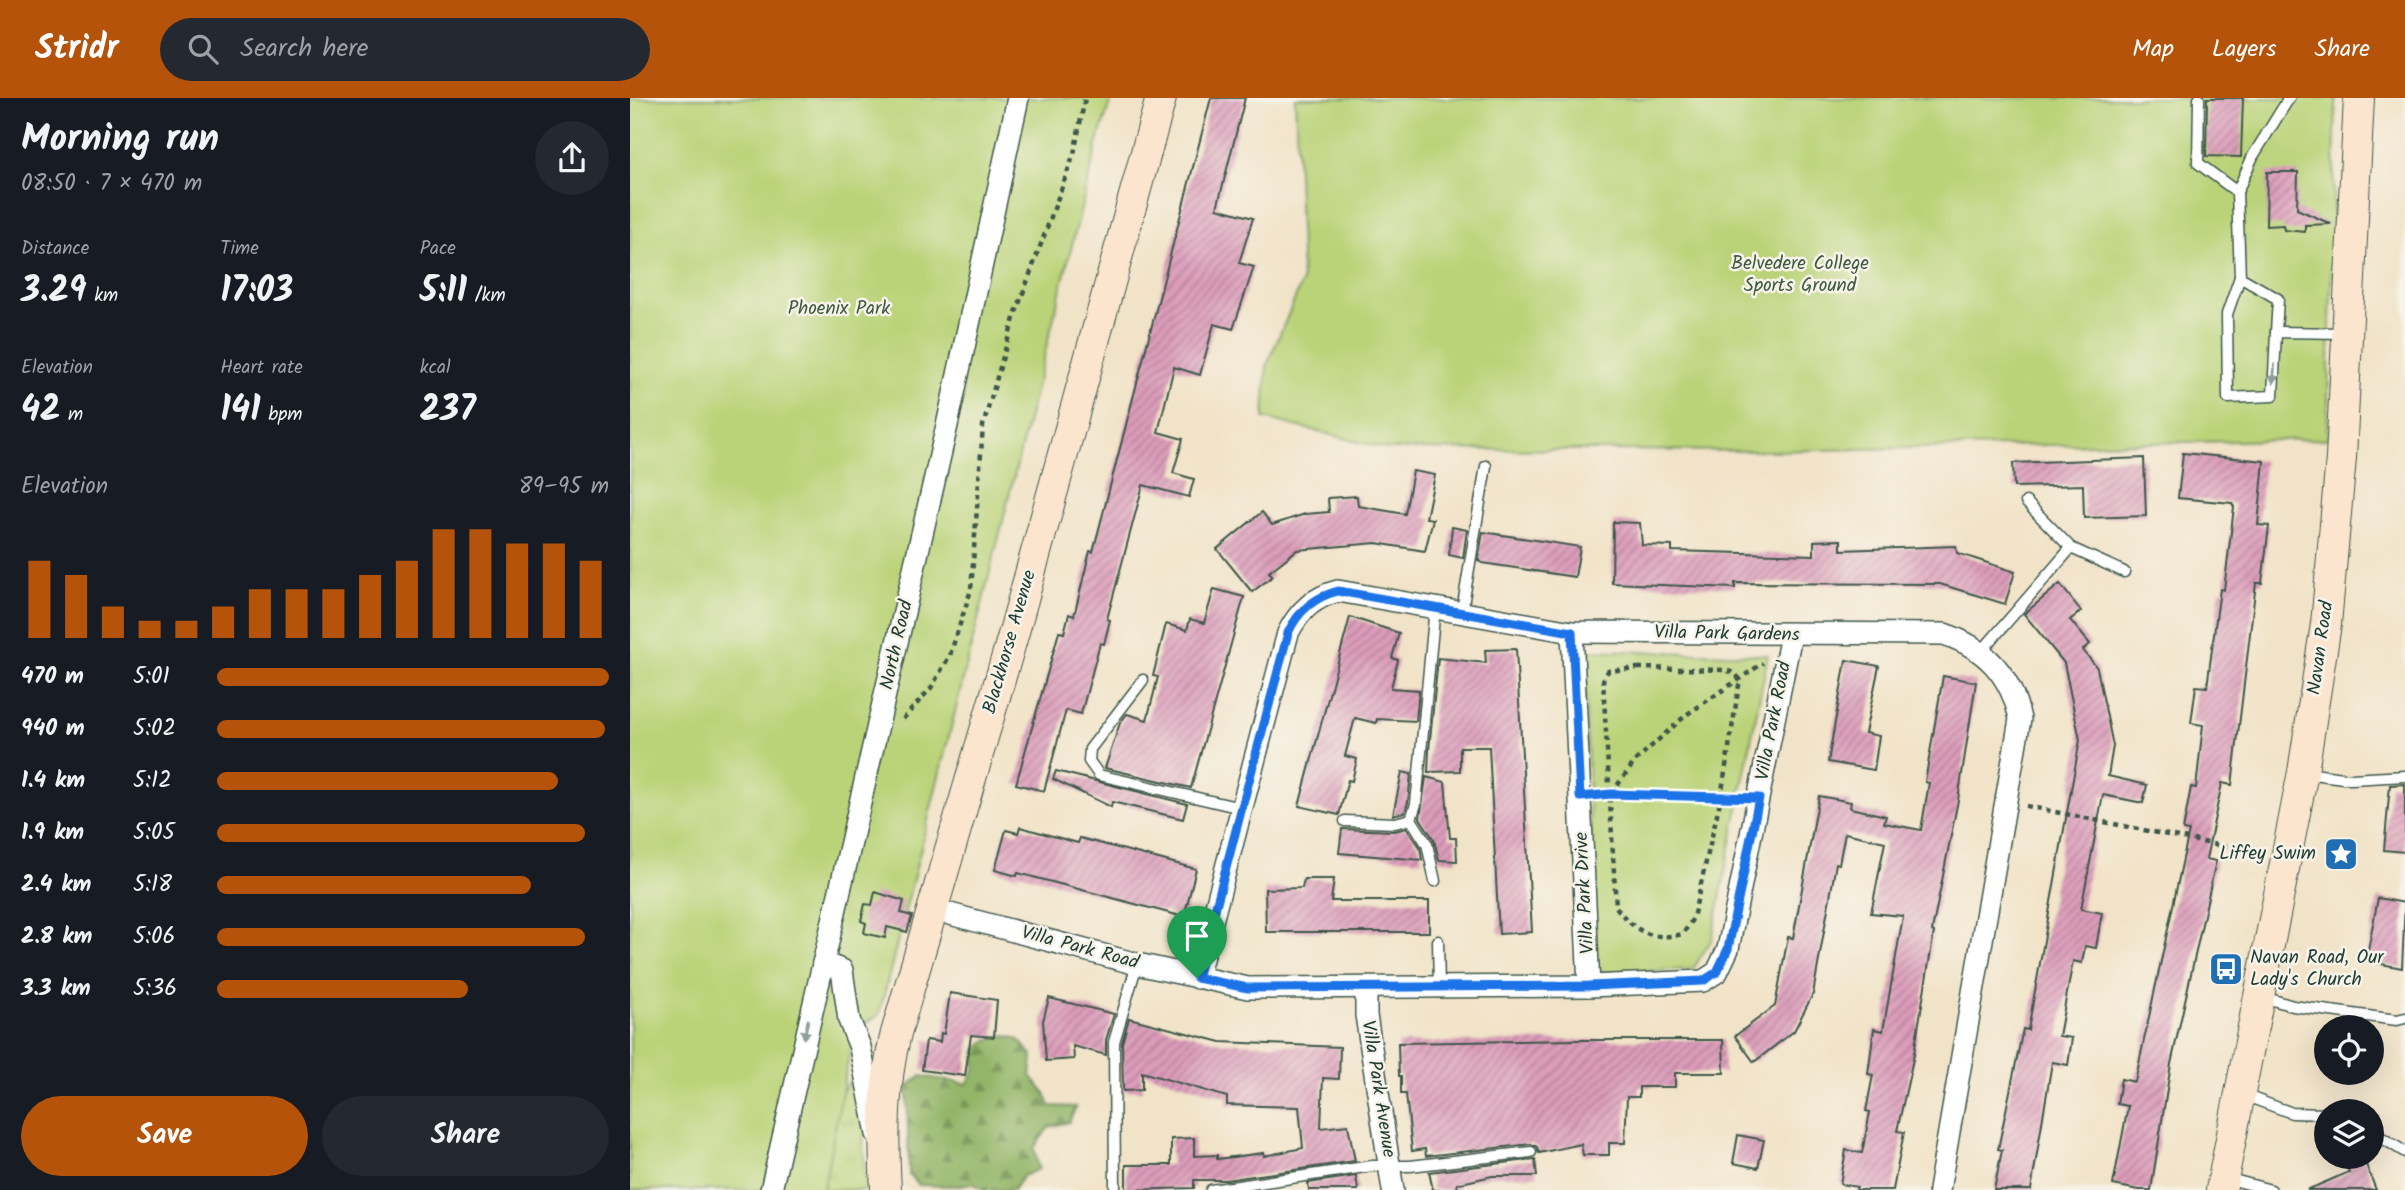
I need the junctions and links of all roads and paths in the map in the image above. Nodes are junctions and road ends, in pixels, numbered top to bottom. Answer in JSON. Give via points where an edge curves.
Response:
{"nodes":[{"id":1,"x":1018,"y":98,"type":"edge"},
{"id":2,"x":1084,"y":98,"type":"edge"},
{"id":3,"x":1161,"y":98,"type":"edge"},
{"id":4,"x":2199,"y":98,"type":"edge"},
{"id":5,"x":2289,"y":98,"type":"edge"},
{"id":6,"x":2359,"y":98,"type":"edge"},
{"id":7,"x":2237,"y":192,"type":"junction"},
{"id":8,"x":2240,"y":277,"type":"junction"},
{"id":9,"x":2276,"y":332,"type":"junction"},
{"id":10,"x":2348,"y":333,"type":"junction"},
{"id":11,"x":1486,"y":466,"type":"dead end"},
{"id":12,"x":2026,"y":502,"type":"dead end"},
{"id":13,"x":2071,"y":548,"type":"junction"},
{"id":14,"x":2124,"y":572,"type":"dead end"},
{"id":15,"x":1435,"y":607,"type":"junction"},
{"id":16,"x":1462,"y":611,"type":"junction"},
{"id":17,"x":1572,"y":632,"type":"junction"},
{"id":18,"x":1791,"y":635,"type":"junction"},
{"id":19,"x":1981,"y":652,"type":"junction"},
{"id":20,"x":1740,"y":679,"type":"junction"},
{"id":21,"x":1143,"y":680,"type":"dead end"},
{"id":22,"x":879,"y":726,"type":"junction"},
{"id":23,"x":2303,"y":772,"type":"junction"},
{"id":24,"x":2405,"y":776,"type":"edge"},
{"id":25,"x":1611,"y":794,"type":"junction"},
{"id":26,"x":1580,"y":797,"type":"junction"},
{"id":27,"x":1721,"y":797,"type":"junction"},
{"id":28,"x":1759,"y":798,"type":"junction"},
{"id":29,"x":2008,"y":802,"type":"junction"},
{"id":30,"x":1241,"y":808,"type":"junction"},
{"id":31,"x":1411,"y":819,"type":"junction"},
{"id":32,"x":1345,"y":821,"type":"dead end"},
{"id":33,"x":2284,"y":859,"type":"junction"},
{"id":34,"x":1435,"y":881,"type":"dead end"},
{"id":35,"x":934,"y":910,"type":"junction"},
{"id":36,"x":1438,"y":941,"type":"dead end"},
{"id":37,"x":823,"y":963,"type":"junction"},
{"id":38,"x":1137,"y":964,"type":"junction"},
{"id":39,"x":1197,"y":978,"type":"junction"},
{"id":40,"x":1589,"y":986,"type":"junction"},
{"id":41,"x":1438,"y":988,"type":"junction"},
{"id":42,"x":1366,"y":989,"type":"junction"},
{"id":43,"x":2258,"y":995,"type":"junction"},
{"id":44,"x":2405,"y":1018,"type":"edge"},
{"id":45,"x":860,"y":1047,"type":"junction"},
{"id":46,"x":889,"y":1060,"type":"junction"},
{"id":47,"x":2239,"y":1094,"type":"junction"},
{"id":48,"x":2314,"y":1114,"type":"edge"},
{"id":49,"x":2384,"y":1139,"type":"edge"},
{"id":50,"x":1531,"y":1152,"type":"dead end"},
{"id":51,"x":2405,"y":1152,"type":"edge"},
{"id":52,"x":884,"y":1154,"type":"junction"},
{"id":53,"x":1390,"y":1165,"type":"junction"},
{"id":54,"x":2222,"y":1184,"type":"edge"},
{"id":55,"x":771,"y":1190,"type":"edge"},
{"id":56,"x":886,"y":1190,"type":"edge"},
{"id":57,"x":1115,"y":1190,"type":"edge"},
{"id":58,"x":1211,"y":1190,"type":"edge"},
{"id":59,"x":1393,"y":1190,"type":"edge"},
{"id":60,"x":1939,"y":1190,"type":"edge"},
{"id":61,"x":2271,"y":1190,"type":"edge"}],
"edges":[{"from":1,"to":22,"type":"street","name":"North Road"},
{"from":2,"to":22,"type":"path","via":[[1074,155],[1015,315],[983,426],[971,590],[950,655],[931,688],[905,718]]},
{"from":3,"to":35,"type":"main road","name":"Blackhorse Avenue"},
{"from":4,"to":7,"type":"lane","via":[[2198,163]]},
{"from":5,"to":7,"type":"lane"},
{"from":6,"to":10,"type":"main road","name":"Navan Road"},
{"from":7,"to":8,"type":"lane"},
{"from":8,"to":9,"type":"lane","via":[[2278,299]]},
{"from":9,"to":8,"type":"lane","one_way":true,"via":[[2273,396],[2228,398],[2227,314]]},
{"from":9,"to":10,"type":"lane"},
{"from":10,"to":23,"type":"main road","name":"Navan Road","via":[[2326,624]]},
{"from":11,"to":16,"type":"lane"},
{"from":12,"to":13,"type":"lane"},
{"from":13,"to":14,"type":"lane"},
{"from":13,"to":19,"type":"lane"},
{"from":15,"to":16,"type":"street","name":"Villa Park Gardens"},
{"from":15,"to":30,"type":"street","name":"Villa Park Gardens","via":[[1338,591],[1302,611],[1288,633]]},
{"from":15,"to":31,"type":"lane"},
{"from":16,"to":17,"type":"street","name":"Villa Park Gardens"},
{"from":17,"to":18,"type":"street","name":"Villa Park Gardens"},
{"from":17,"to":26,"type":"street","name":"Villa Park Drive"},
{"from":18,"to":19,"type":"street","name":"Villa Park Gardens","via":[[1944,634],[1969,642]]},
{"from":18,"to":20,"type":"path"},
{"from":18,"to":28,"type":"street","name":"Villa Park Road"},
{"from":19,"to":29,"type":"street","name":"Villa Park Gardens","via":[[2009,682],[2020,719]]},
{"from":20,"to":25,"type":"path","via":[[1686,715],[1636,760]]},
{"from":20,"to":25,"type":"path","via":[[1724,670],[1608,671],[1603,680]]},
{"from":20,"to":27,"type":"path"},
{"from":21,"to":30,"type":"lane","via":[[1090,749],[1089,761],[1099,775]]},
{"from":22,"to":37,"type":"street","name":"North Road"},
{"from":23,"to":24,"type":"lane","via":[[2351,779]]},
{"from":23,"to":33,"type":"main road","name":"Navan Road"},
{"from":25,"to":26,"type":"path"},
{"from":25,"to":27,"type":"path"},
{"from":25,"to":27,"type":"path","via":[[1616,907],[1631,926],[1662,938],[1683,934],[1693,918]]},
{"from":26,"to":40,"type":"street","name":"Villa Park Drive"},
{"from":27,"to":28,"type":"path"},
{"from":28,"to":40,"type":"street","name":"Villa Park Road","via":[[1728,949],[1717,972],[1703,981]]},
{"from":29,"to":33,"type":"path"},
{"from":29,"to":60,"type":"street","name":"Villa Park Gardens"},
{"from":30,"to":39,"type":"street","name":"Villa Park Gardens"},
{"from":31,"to":32,"type":"lane","via":[[1395,823]]},
{"from":31,"to":34,"type":"lane","via":[[1427,844]]},
{"from":33,"to":43,"type":"main road","name":"Navan Road"},
{"from":35,"to":38,"type":"street","name":"Villa Park Road"},
{"from":35,"to":46,"type":"main road","name":"Blackhorse Avenue"},
{"from":36,"to":41,"type":"lane"},
{"from":37,"to":45,"type":"street","via":[[842,970],[849,1020]]},
{"from":37,"to":55,"type":"street","name":"North Road","one_way":true},
{"from":38,"to":39,"type":"street","name":"Villa Park Road"},
{"from":38,"to":57,"type":"lane","via":[[1114,1042]]},
{"from":39,"to":42,"type":"street","name":"Villa Park Road","via":[[1248,988]]},
{"from":40,"to":41,"type":"street","name":"Villa Park Road"},
{"from":41,"to":42,"type":"street","name":"Villa Park Road"},
{"from":42,"to":53,"type":"street","name":"Villa Park Avenue","via":[[1366,1015]]},
{"from":43,"to":44,"type":"lane","via":[[2293,1006]]},
{"from":43,"to":47,"type":"main road","name":"Navan Road"},
{"from":45,"to":46,"type":"street"},
{"from":45,"to":52,"type":"street","via":[[873,1123]]},
{"from":46,"to":52,"type":"main road","name":"Blackhorse Avenue"},
{"from":47,"to":48,"type":"lane","via":[[2292,1113]]},
{"from":47,"to":54,"type":"main road","name":"Navan Road"},
{"from":49,"to":51,"type":"lane"},
{"from":50,"to":53,"type":"lane"},
{"from":52,"to":56,"type":"main road","name":"Blackhorse Avenue"},
{"from":53,"to":58,"type":"lane"},
{"from":53,"to":59,"type":"street","name":"Villa Park Avenue"},
{"from":54,"to":61,"type":"lane"}]}
